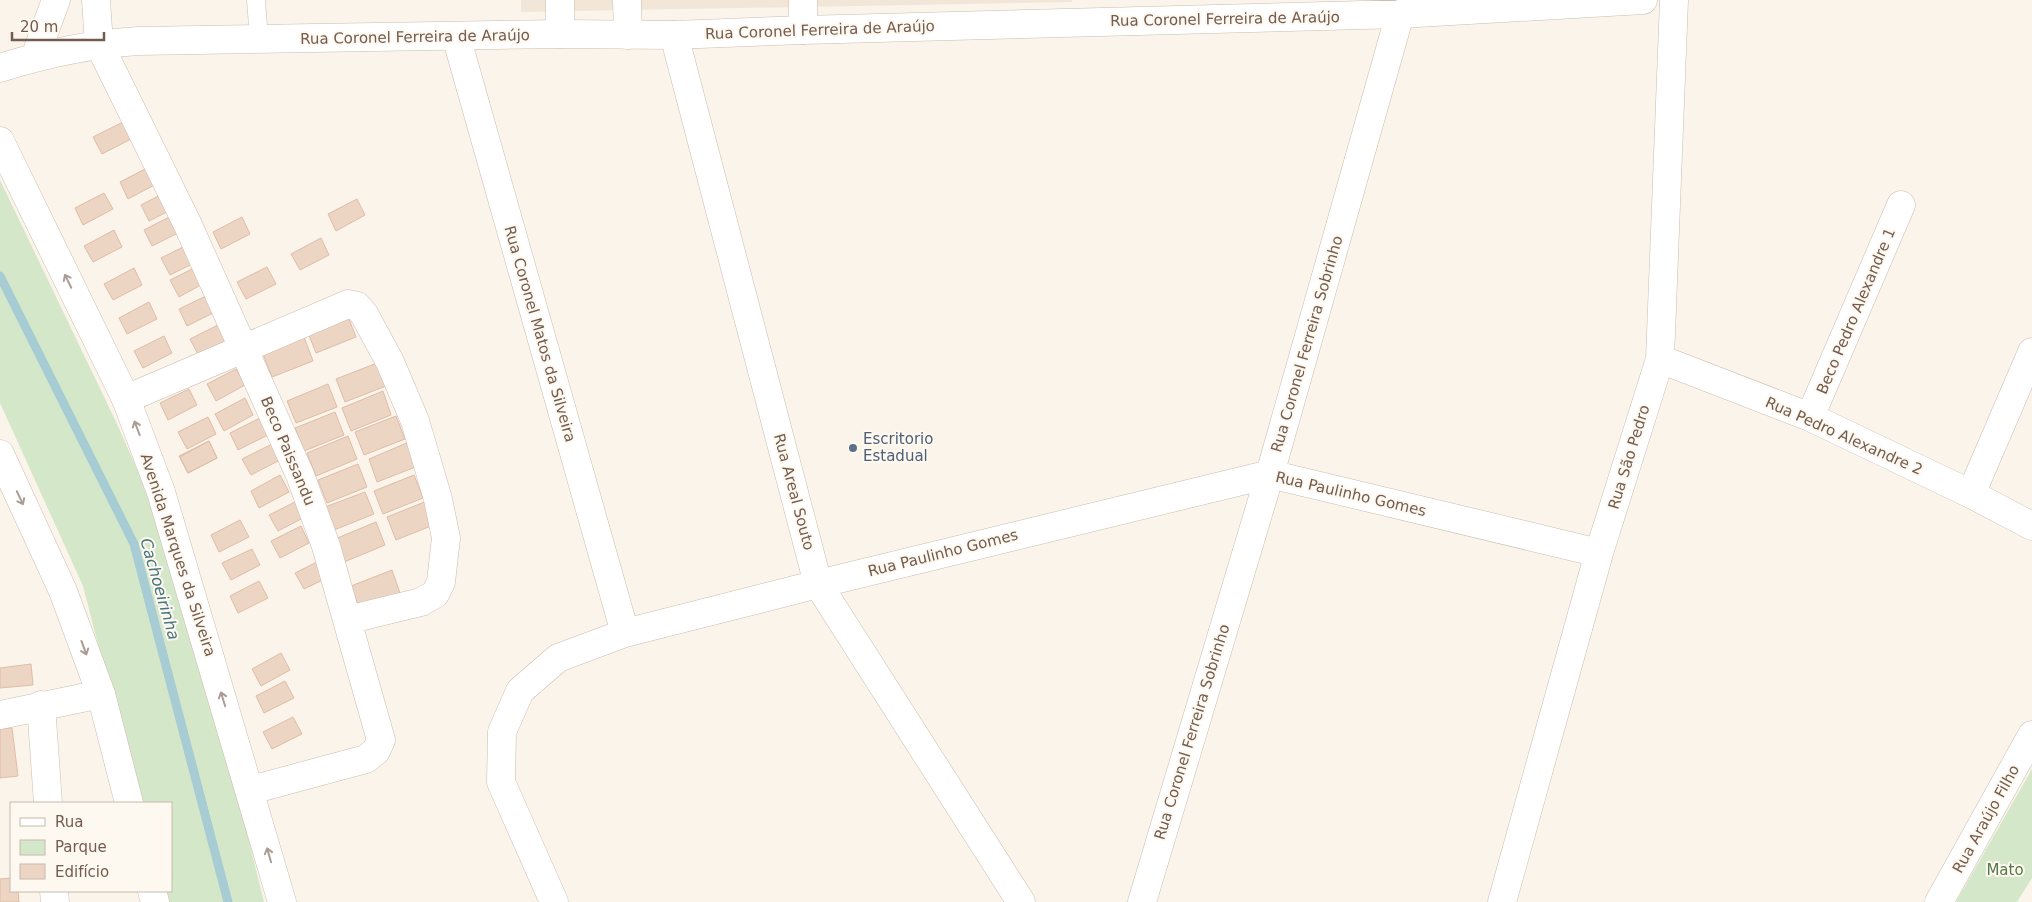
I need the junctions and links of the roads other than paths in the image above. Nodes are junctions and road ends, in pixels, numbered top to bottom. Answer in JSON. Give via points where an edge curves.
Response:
{"nodes":[{"id":1,"x":56,"y":0,"type":"edge"},
{"id":2,"x":96,"y":0,"type":"edge"},
{"id":3,"x":256,"y":0,"type":"edge"},
{"id":4,"x":560,"y":0,"type":"edge"},
{"id":5,"x":627,"y":0,"type":"edge"},
{"id":6,"x":803,"y":0,"type":"edge"},
{"id":7,"x":1643,"y":0,"type":"edge"},
{"id":8,"x":1674,"y":0,"type":"edge"},
{"id":9,"x":1400,"y":14,"type":"junction"},
{"id":10,"x":803,"y":30,"type":"junction"},
{"id":11,"x":560,"y":34,"type":"junction"},
{"id":12,"x":628,"y":35,"type":"junction"},
{"id":13,"x":456,"y":36,"type":"junction"},
{"id":14,"x":674,"y":36,"type":"junction"},
{"id":15,"x":259,"y":39,"type":"junction"},
{"id":16,"x":99,"y":44,"type":"junction"},
{"id":17,"x":35,"y":57,"type":"junction"},
{"id":18,"x":0,"y":68,"type":"edge"},
{"id":19,"x":0,"y":141,"type":"edge"},
{"id":20,"x":1901,"y":205,"type":"dead end"},
{"id":21,"x":244,"y":349,"type":"junction"},
{"id":22,"x":2032,"y":352,"type":"edge"},
{"id":23,"x":1660,"y":359,"type":"junction"},
{"id":24,"x":126,"y":399,"type":"junction"},
{"id":25,"x":1810,"y":417,"type":"junction"},
{"id":26,"x":0,"y":454,"type":"edge"},
{"id":27,"x":1270,"y":474,"type":"junction"},
{"id":28,"x":1971,"y":494,"type":"junction"},
{"id":29,"x":2032,"y":526,"type":"edge"},
{"id":30,"x":1599,"y":553,"type":"junction"},
{"id":31,"x":818,"y":584,"type":"junction"},
{"id":32,"x":348,"y":620,"type":"junction"},
{"id":33,"x":625,"y":633,"type":"junction"},
{"id":34,"x":101,"y":694,"type":"junction"},
{"id":35,"x":41,"y":705,"type":"junction"},
{"id":36,"x":0,"y":715,"type":"edge"},
{"id":37,"x":2032,"y":735,"type":"edge"},
{"id":38,"x":250,"y":790,"type":"junction"},
{"id":39,"x":48,"y":802,"type":"edge"},
{"id":40,"x":129,"y":802,"type":"edge"},
{"id":41,"x":282,"y":902,"type":"edge"},
{"id":42,"x":554,"y":902,"type":"edge"},
{"id":43,"x":1021,"y":902,"type":"edge"},
{"id":44,"x":1142,"y":902,"type":"edge"},
{"id":45,"x":1502,"y":902,"type":"edge"},
{"id":46,"x":1939,"y":902,"type":"edge"}],
"edges":[{"from":1,"to":17,"type":"street"},
{"from":2,"to":16,"type":"street"},
{"from":3,"to":15,"type":"lane"},
{"from":4,"to":11,"type":"street"},
{"from":5,"to":12,"type":"street"},
{"from":6,"to":10,"type":"street"},
{"from":7,"to":9,"type":"street","name":"Rua Coronel Ferreira de Araújo"},
{"from":8,"to":23,"type":"street","name":"Rua São Pedro"},
{"from":9,"to":10,"type":"street","name":"Rua Coronel Ferreira de Araújo"},
{"from":9,"to":27,"type":"street","name":"Rua Coronel Ferreira Sobrinho"},
{"from":10,"to":14,"type":"street","name":"Rua Coronel Ferreira de Araújo"},
{"from":11,"to":12,"type":"street","name":"Rua Coronel Ferreira de Araújo"},
{"from":11,"to":13,"type":"street","name":"Rua Coronel Ferreira de Araújo"},
{"from":12,"to":14,"type":"street","name":"Rua Coronel Ferreira de Araújo"},
{"from":13,"to":15,"type":"street","name":"Rua Coronel Ferreira de Araújo"},
{"from":13,"to":33,"type":"street","name":"Rua Coronel Matos da Silveira"},
{"from":14,"to":31,"type":"street","name":"Rua Areal Souto"},
{"from":15,"to":16,"type":"street","name":"Rua Coronel Ferreira de Araújo"},
{"from":16,"to":17,"type":"street","name":"Rua Coronel Ferreira de Araújo"},
{"from":16,"to":21,"type":"street","name":"Beco Paissandu"},
{"from":17,"to":18,"type":"street","name":"Rua Coronel Ferreira de Araújo"},
{"from":24,"to":19,"type":"street","name":"Avenida Marques da Silveira","one_way":true},
{"from":20,"to":25,"type":"street","name":"Beco Pedro Alexandre 1"},
{"from":21,"to":24,"type":"street"},
{"from":21,"to":32,"type":"street","name":"Beco Paissandu","via":[[300,475]]},
{"from":21,"to":32,"type":"street","via":[[348,304],[357,306],[390,362],[415,421],[446,538],[441,582],[435,594],[421,602]]},
{"from":22,"to":28,"type":"street"},
{"from":23,"to":25,"type":"street","name":"Rua Pedro Alexandre 2"},
{"from":23,"to":30,"type":"street","name":"Rua São Pedro"},
{"from":38,"to":24,"type":"street","name":"Avenida Marques da Silveira","one_way":true,"via":[[162,492]]},
{"from":25,"to":28,"type":"street","name":"Rua Pedro Alexandre 2"},
{"from":26,"to":34,"type":"street","one_way":true,"via":[[63,590]]},
{"from":27,"to":30,"type":"street","name":"Rua Paulinho Gomes"},
{"from":27,"to":31,"type":"street","name":"Rua Paulinho Gomes"},
{"from":27,"to":44,"type":"street","name":"Rua Coronel Ferreira Sobrinho"},
{"from":28,"to":29,"type":"street","name":"Rua Pedro Alexandre 2"},
{"from":30,"to":45,"type":"street","name":"Rua São Pedro"},
{"from":31,"to":33,"type":"street","name":"Rua Paulinho Gomes"},
{"from":31,"to":43,"type":"street","name":"Rua Areal Souto"},
{"from":32,"to":38,"type":"street","name":"Beco Paissandu","via":[[381,740],[376,751],[366,759]]},
{"from":33,"to":42,"type":"street","name":"Rua Paulinho Gomes","via":[[558,658],[520,691],[502,732],[501,782]]},
{"from":34,"to":35,"type":"street"},
{"from":34,"to":40,"type":"street"},
{"from":35,"to":36,"type":"street"},
{"from":35,"to":39,"type":"street"},
{"from":37,"to":46,"type":"street","name":"Rua Araújo Filho"},
{"from":41,"to":38,"type":"street","name":"Avenida Marques da Silveira","one_way":true}]}
